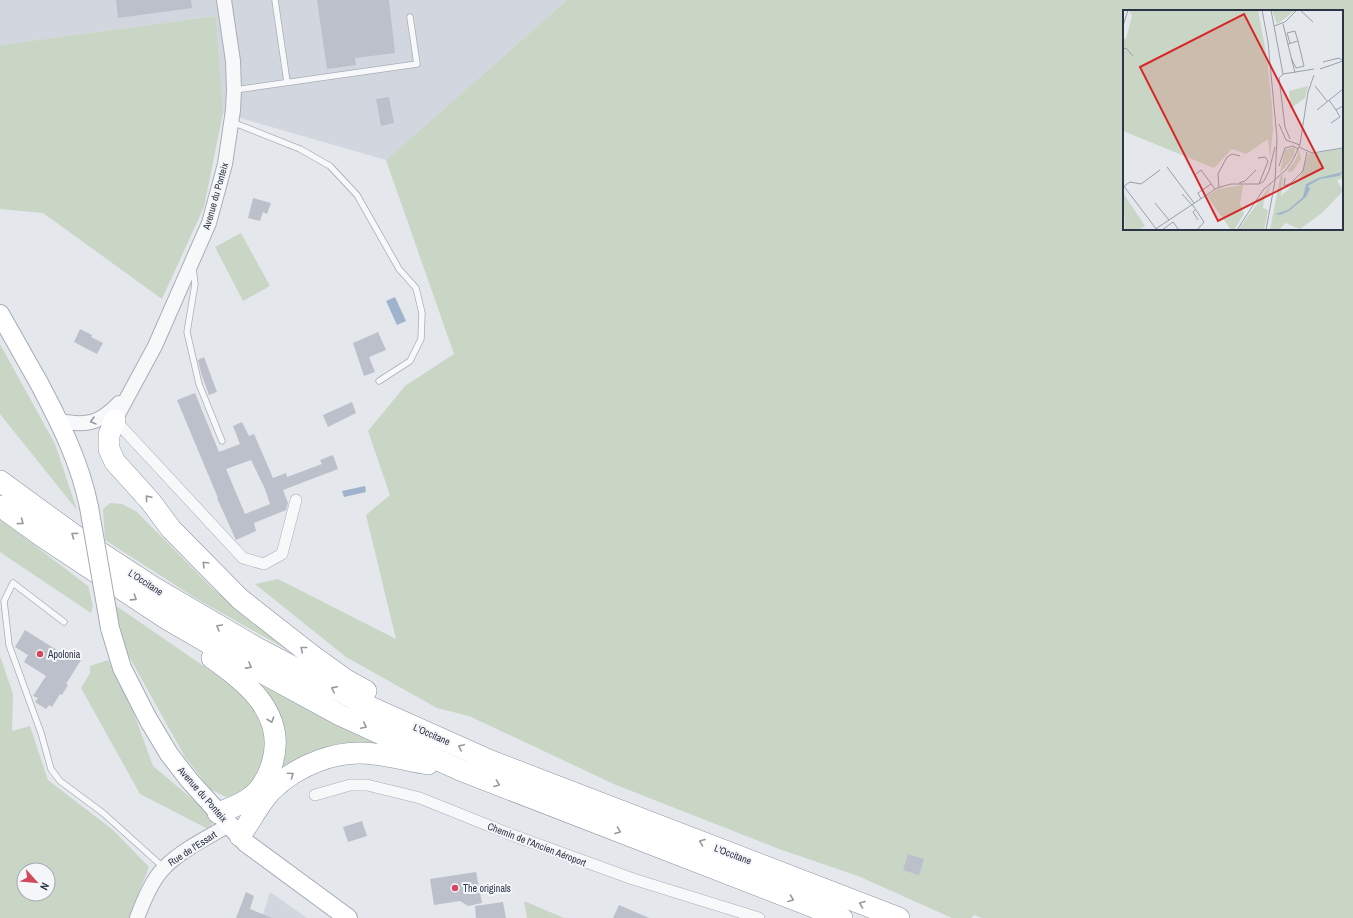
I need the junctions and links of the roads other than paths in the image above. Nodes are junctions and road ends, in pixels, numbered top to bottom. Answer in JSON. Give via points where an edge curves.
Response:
{"nodes":[{"id":1,"x":224,"y":0,"type":"edge"},
{"id":2,"x":275,"y":0,"type":"edge"},
{"id":3,"x":410,"y":17,"type":"dead end"},
{"id":4,"x":287,"y":82,"type":"junction"},
{"id":5,"x":234,"y":90,"type":"junction"},
{"id":6,"x":232,"y":122,"type":"junction"},
{"id":7,"x":192,"y":261,"type":"junction"},
{"id":8,"x":0,"y":314,"type":"edge"},
{"id":9,"x":378,"y":381,"type":"dead end"},
{"id":10,"x":133,"y":388,"type":"junction"},
{"id":11,"x":115,"y":420,"type":"junction"},
{"id":12,"x":59,"y":421,"type":"junction"},
{"id":13,"x":222,"y":441,"type":"dead end"},
{"id":14,"x":0,"y":481,"type":"edge"},
{"id":15,"x":296,"y":500,"type":"dead end"},
{"id":16,"x":0,"y":506,"type":"edge"},
{"id":17,"x":167,"y":619,"type":"junction"},
{"id":18,"x":64,"y":622,"type":"dead end"},
{"id":19,"x":420,"y":728,"type":"junction"},
{"id":20,"x":460,"y":770,"type":"junction"},
{"id":21,"x":315,"y":796,"type":"dead end"},
{"id":22,"x":229,"y":825,"type":"junction"},
{"id":23,"x":164,"y":868,"type":"junction"},
{"id":24,"x":137,"y":918,"type":"edge"},
{"id":25,"x":348,"y":918,"type":"edge"},
{"id":26,"x":759,"y":918,"type":"edge"},
{"id":27,"x":842,"y":918,"type":"edge"},
{"id":28,"x":898,"y":918,"type":"edge"}],
"edges":[{"from":1,"to":5,"type":"street","name":"Avenue du Ponteix","via":[[233,61]]},
{"from":2,"to":4,"type":"lane"},
{"from":3,"to":4,"type":"lane","via":[[417,64]]},
{"from":4,"to":5,"type":"lane"},
{"from":5,"to":6,"type":"street","name":"Avenue du Ponteix"},
{"from":6,"to":7,"type":"street","name":"Avenue du Ponteix","via":[[225,164],[209,223]]},
{"from":6,"to":9,"type":"lane","via":[[300,149],[330,166],[357,195],[399,269],[416,288],[422,312],[421,338],[410,361]]},
{"from":7,"to":10,"type":"street","name":"Avenue du Ponteix","via":[[155,346]]},
{"from":7,"to":13,"type":"lane","via":[[195,284],[187,332],[199,384]]},
{"from":8,"to":12,"type":"main road"},
{"from":10,"to":11,"type":"street","name":"Avenue du Ponteix"},
{"from":10,"to":12,"type":"street","one_way":true,"via":[[109,414],[96,422],[81,424]]},
{"from":11,"to":15,"type":"street","via":[[243,558],[264,564],[282,554]]},
{"from":19,"to":11,"type":"highway","one_way":true,"via":[[406,713],[346,680],[298,645],[240,599],[176,535],[115,462],[109,449],[109,435]]},
{"from":12,"to":22,"type":"main road","name":"Avenue du Ponteix","bridge":true,"via":[[83,483],[110,628],[122,668],[169,754]]},
{"from":19,"to":14,"type":"highway","name":"L'Occitane","one_way":true,"via":[[312,678],[205,619],[81,540]]},
{"from":16,"to":17,"type":"highway","name":"L'Occitane","one_way":true,"via":[[49,542]]},
{"from":17,"to":20,"type":"highway","name":"L'Occitane","one_way":true,"via":[[215,648],[340,715]]},
{"from":17,"to":22,"type":"highway","one_way":true,"via":[[182,638],[240,678],[262,702],[272,725],[275,748],[268,776],[260,789],[239,805]]},
{"from":18,"to":23,"type":"lane","via":[[13,583],[4,601],[9,645],[41,733],[50,769],[60,781],[103,813]]},
{"from":28,"to":19,"type":"highway","name":"L'Occitane","one_way":true,"via":[[491,761]]},
{"from":22,"to":20,"type":"highway","one_way":true,"via":[[282,781],[302,768],[322,760],[351,754],[373,754]]},
{"from":20,"to":27,"type":"highway","name":"L'Occitane","one_way":true},
{"from":21,"to":26,"type":"street","name":"Chemin de l'Ancien Aéroport","via":[[350,785],[367,785],[420,798],[633,879]]},
{"from":22,"to":23,"type":"street","name":"Rue de l'Essart","via":[[175,858]]},
{"from":22,"to":25,"type":"main road","name":"Avenue du Ponteix","via":[[264,856]]},
{"from":23,"to":24,"type":"street","name":"Rue de l'Essart","via":[[146,895]]}]}
